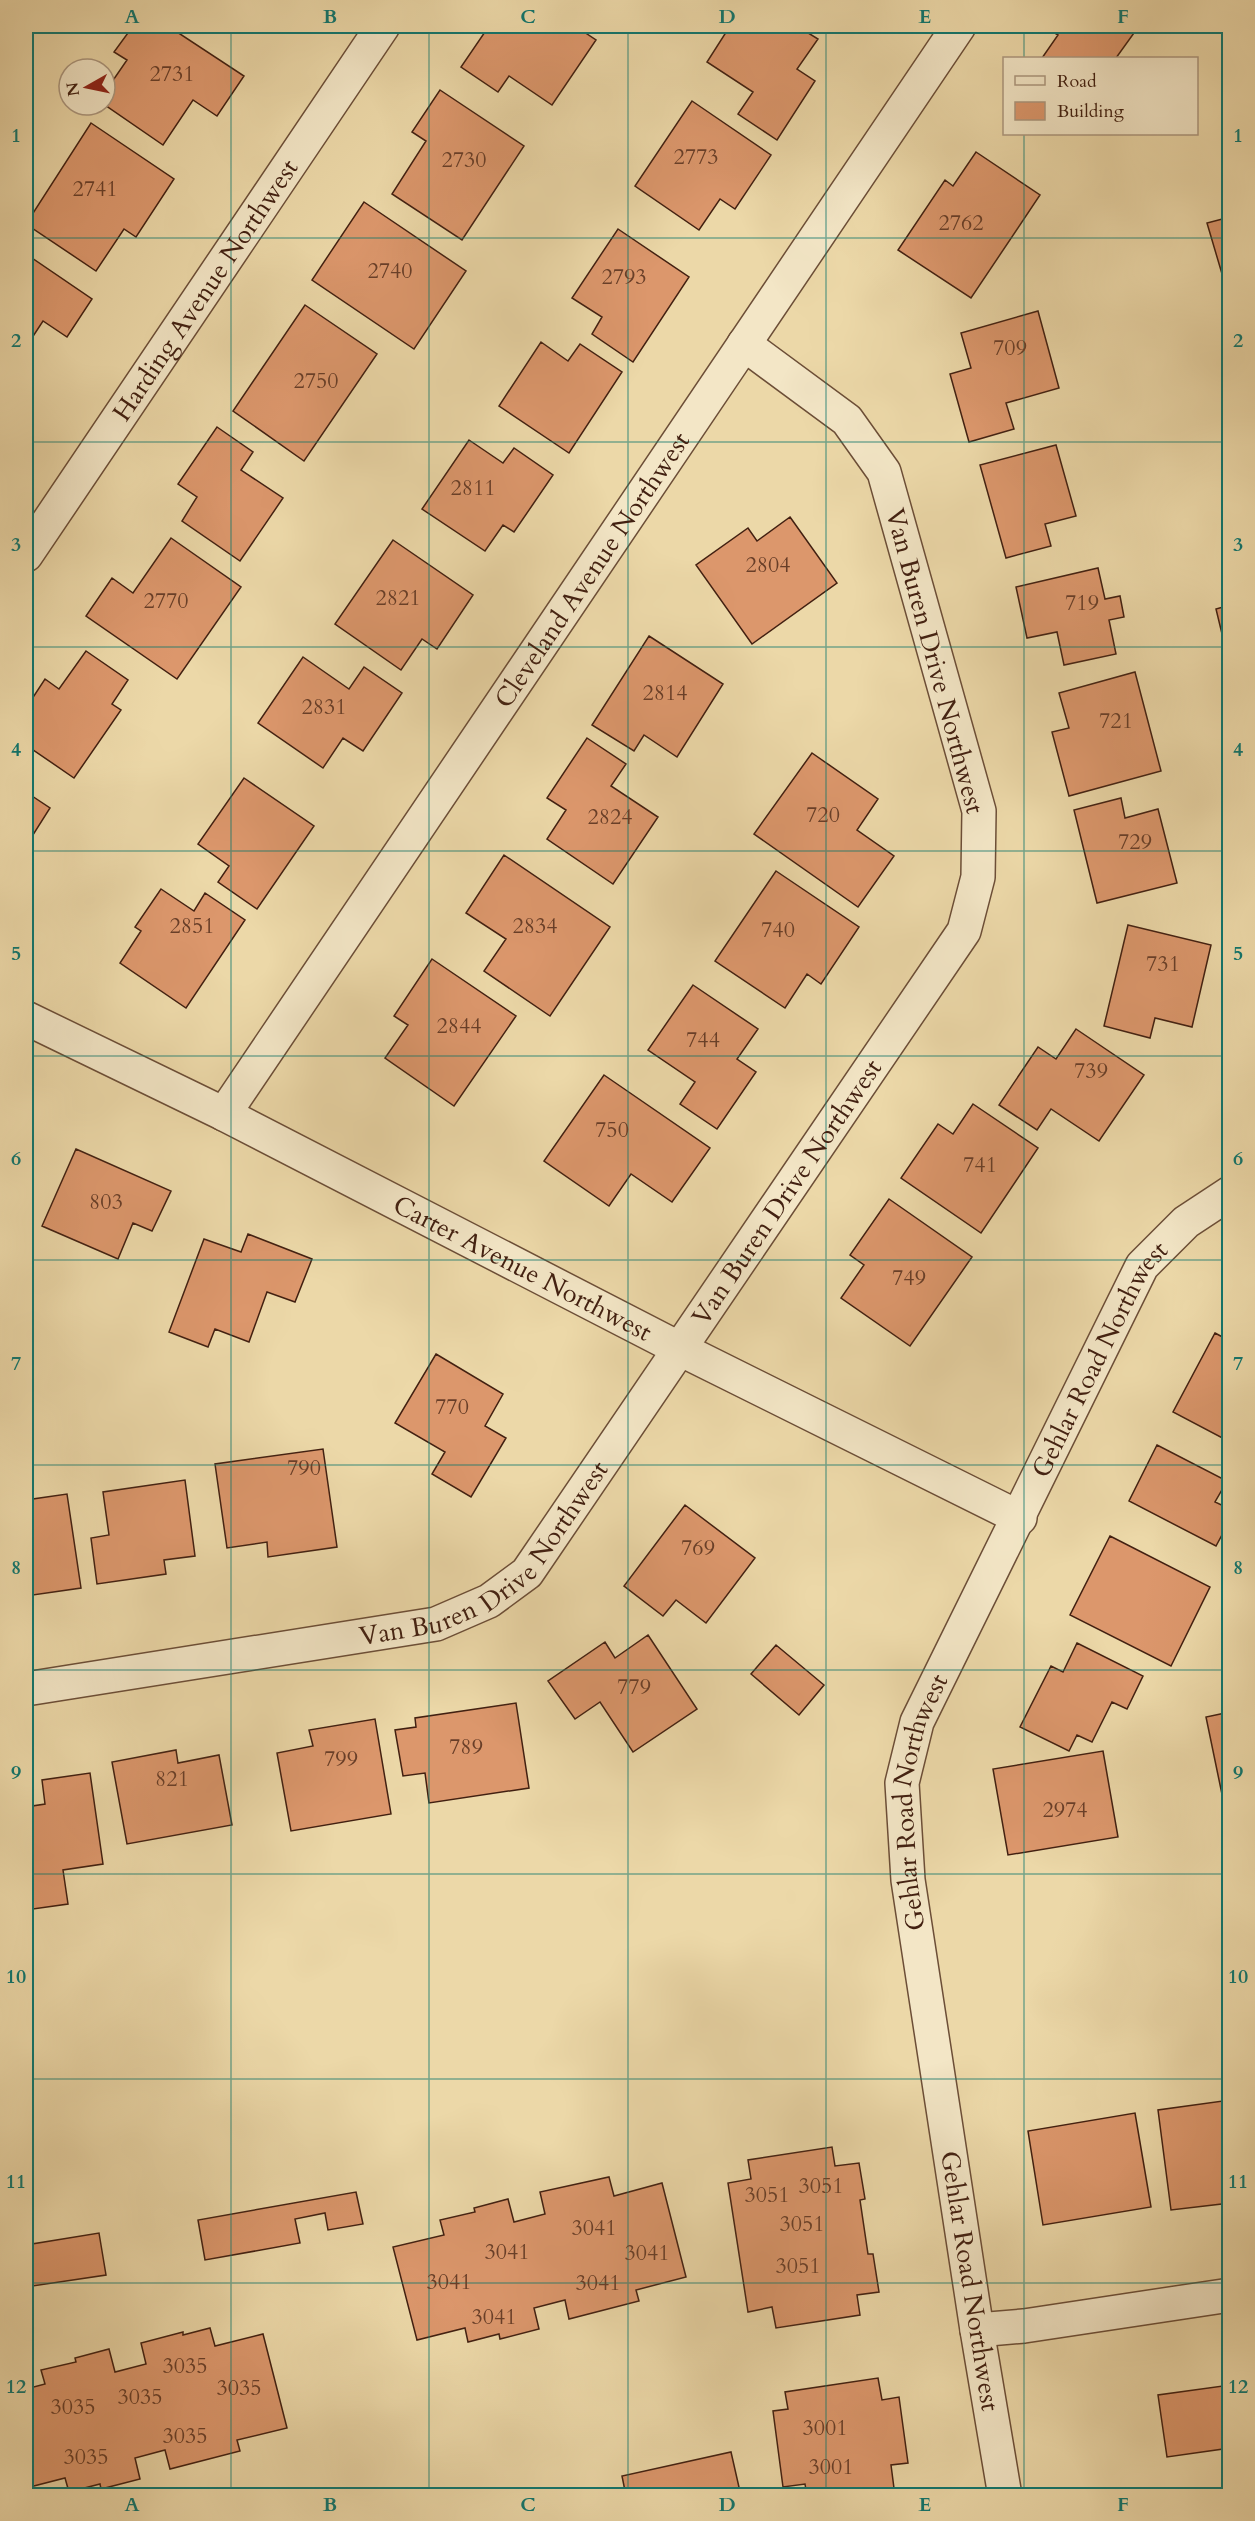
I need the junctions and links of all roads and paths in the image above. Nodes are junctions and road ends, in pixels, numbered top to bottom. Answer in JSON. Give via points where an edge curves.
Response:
{"nodes":[{"id":1,"x":383,"y":26,"type":"edge"},
{"id":2,"x":958,"y":26,"type":"edge"},
{"id":3,"x":744,"y":344,"type":"junction"},
{"id":4,"x":26,"y":555,"type":"edge"},
{"id":5,"x":26,"y":1018,"type":"edge"},
{"id":6,"x":224,"y":1114,"type":"junction"},
{"id":7,"x":1230,"y":1193,"type":"edge"},
{"id":8,"x":680,"y":1349,"type":"junction"},
{"id":9,"x":1020,"y":1518,"type":"junction"},
{"id":10,"x":26,"y":1689,"type":"edge"},
{"id":11,"x":1230,"y":2295,"type":"edge"},
{"id":12,"x":977,"y":2330,"type":"junction"},
{"id":13,"x":1005,"y":2496,"type":"edge"}],
"edges":[{"from":1,"to":4,"type":"street","name":"Harding Avenue Northwest"},
{"from":2,"to":3,"type":"street","name":"Cleveland Avenue Northwest"},
{"from":3,"to":6,"type":"street","name":"Cleveland Avenue Northwest"},
{"from":3,"to":8,"type":"street","name":"Van Buren Drive Northwest","via":[[847,420],[884,472],[979,811],[978,877],[964,931]]},
{"from":5,"to":6,"type":"street","name":"Carter Avenue Northwest"},
{"from":6,"to":8,"type":"street","name":"Carter Avenue Northwest"},
{"from":7,"to":9,"type":"street","name":"Gehlar Road Northwest","via":[[1186,1222],[1142,1266]]},
{"from":8,"to":9,"type":"street","name":"Carter Avenue Northwest"},
{"from":8,"to":10,"type":"street","name":"Van Buren Drive Northwest","via":[[527,1573],[489,1601],[435,1624]]},
{"from":9,"to":12,"type":"street","name":"Gehlar Road Northwest","via":[[917,1722],[902,1783],[908,1880]]},
{"from":11,"to":12,"type":"street"},
{"from":12,"to":13,"type":"street","name":"Gehlar Road Northwest"}]}
